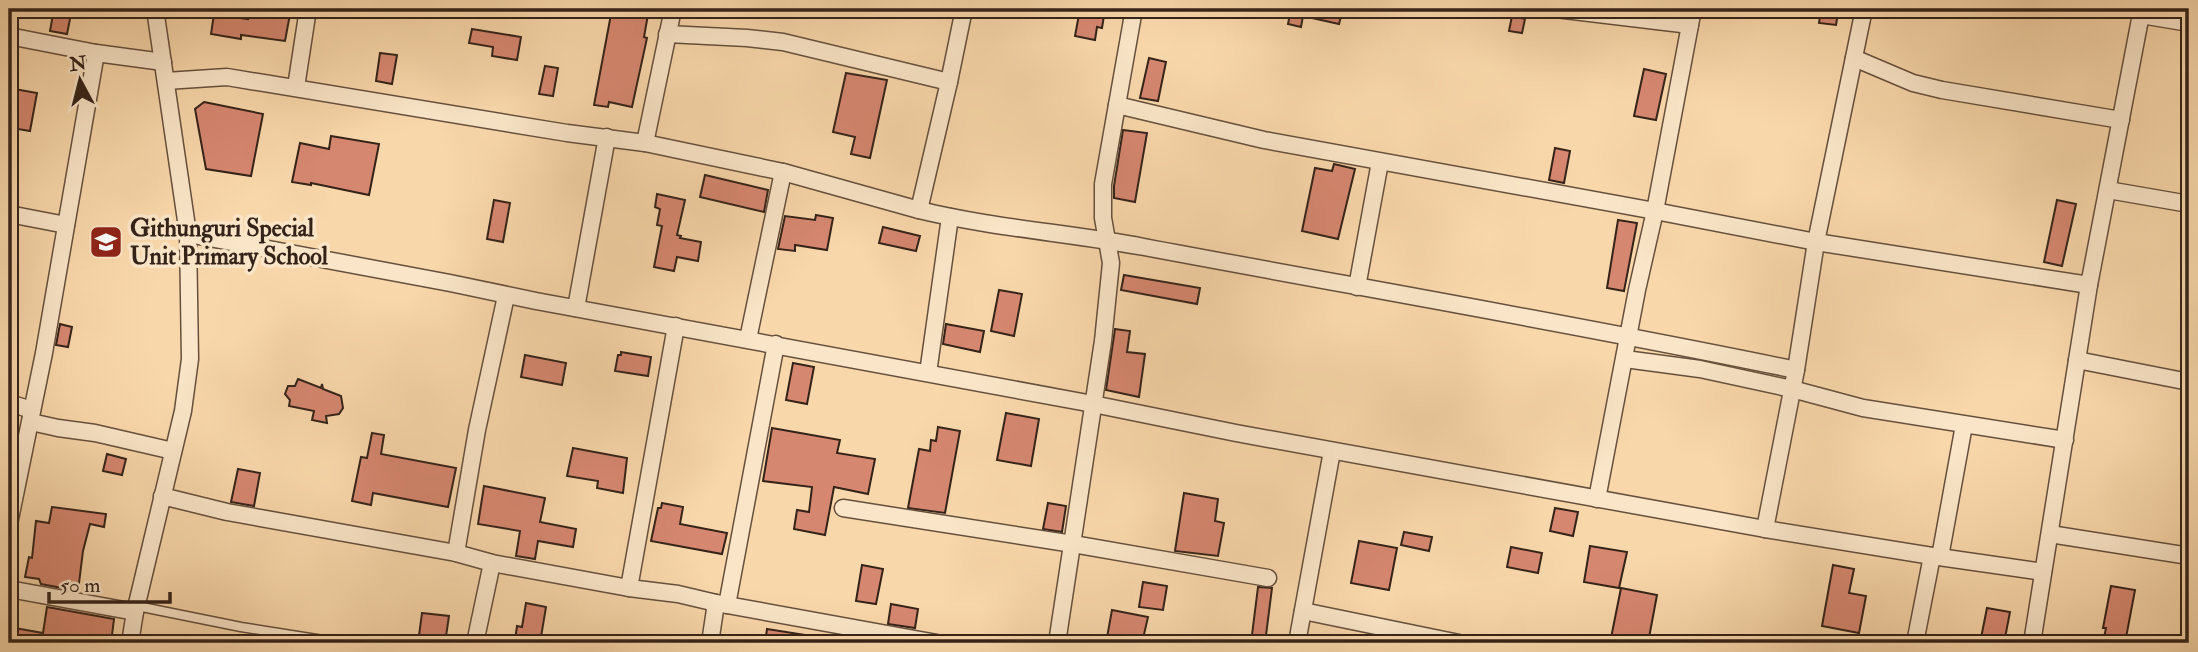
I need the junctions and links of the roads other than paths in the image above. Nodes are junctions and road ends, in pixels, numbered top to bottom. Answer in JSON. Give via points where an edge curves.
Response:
{"nodes":[{"id":1,"x":155,"y":9,"type":"edge"},
{"id":2,"x":308,"y":9,"type":"edge"},
{"id":3,"x":673,"y":9,"type":"edge"},
{"id":4,"x":964,"y":9,"type":"edge"},
{"id":5,"x":1134,"y":9,"type":"edge"},
{"id":6,"x":1556,"y":9,"type":"edge"},
{"id":7,"x":1864,"y":9,"type":"edge"},
{"id":8,"x":2142,"y":12,"type":"edge"},
{"id":9,"x":1691,"y":17,"type":"edge"},
{"id":10,"x":2189,"y":23,"type":"edge"},
{"id":11,"x":667,"y":34,"type":"junction"},
{"id":12,"x":9,"y":36,"type":"edge"},
{"id":13,"x":96,"y":53,"type":"junction"},
{"id":14,"x":1854,"y":58,"type":"junction"},
{"id":15,"x":163,"y":62,"type":"junction"},
{"id":16,"x":166,"y":81,"type":"junction"},
{"id":17,"x":950,"y":82,"type":"junction"},
{"id":18,"x":296,"y":87,"type":"junction"},
{"id":19,"x":1117,"y":105,"type":"junction"},
{"id":20,"x":2121,"y":120,"type":"junction"},
{"id":21,"x":607,"y":137,"type":"junction"},
{"id":22,"x":645,"y":143,"type":"junction"},
{"id":23,"x":1380,"y":162,"type":"junction"},
{"id":24,"x":783,"y":172,"type":"junction"},
{"id":25,"x":2108,"y":190,"type":"junction"},
{"id":26,"x":2189,"y":204,"type":"edge"},
{"id":27,"x":919,"y":210,"type":"junction"},
{"id":28,"x":1656,"y":211,"type":"junction"},
{"id":29,"x":9,"y":214,"type":"edge"},
{"id":30,"x":950,"y":217,"type":"junction"},
{"id":31,"x":66,"y":225,"type":"junction"},
{"id":32,"x":188,"y":234,"type":"junction"},
{"id":33,"x":1109,"y":241,"type":"junction"},
{"id":34,"x":1816,"y":243,"type":"junction"},
{"id":35,"x":2089,"y":285,"type":"junction"},
{"id":36,"x":1357,"y":287,"type":"junction"},
{"id":37,"x":506,"y":296,"type":"junction"},
{"id":38,"x":576,"y":308,"type":"junction"},
{"id":39,"x":676,"y":326,"type":"junction"},
{"id":40,"x":1629,"y":335,"type":"junction"},
{"id":41,"x":748,"y":339,"type":"junction"},
{"id":42,"x":776,"y":344,"type":"junction"},
{"id":43,"x":1625,"y":359,"type":"junction"},
{"id":44,"x":2077,"y":360,"type":"junction"},
{"id":45,"x":1796,"y":370,"type":"junction"},
{"id":46,"x":928,"y":373,"type":"junction"},
{"id":47,"x":2189,"y":382,"type":"edge"},
{"id":48,"x":1792,"y":389,"type":"junction"},
{"id":49,"x":9,"y":403,"type":"edge"},
{"id":50,"x":1093,"y":404,"type":"junction"},
{"id":51,"x":31,"y":416,"type":"junction"},
{"id":52,"x":1964,"y":425,"type":"junction"},
{"id":53,"x":2065,"y":440,"type":"junction"},
{"id":54,"x":173,"y":451,"type":"junction"},
{"id":55,"x":1332,"y":451,"type":"junction"},
{"id":56,"x":162,"y":496,"type":"junction"},
{"id":57,"x":1597,"y":499,"type":"junction"},
{"id":58,"x":844,"y":508,"type":"dead end"},
{"id":59,"x":9,"y":524,"type":"edge"},
{"id":60,"x":1765,"y":529,"type":"junction"},
{"id":61,"x":2050,"y":534,"type":"junction"},
{"id":62,"x":1073,"y":544,"type":"junction"},
{"id":63,"x":456,"y":553,"type":"junction"},
{"id":64,"x":1936,"y":556,"type":"junction"},
{"id":65,"x":2189,"y":556,"type":"edge"},
{"id":66,"x":492,"y":562,"type":"junction"},
{"id":67,"x":2043,"y":572,"type":"junction"},
{"id":68,"x":1268,"y":578,"type":"dead end"},
{"id":69,"x":629,"y":588,"type":"junction"},
{"id":70,"x":9,"y":589,"type":"edge"},
{"id":71,"x":721,"y":604,"type":"junction"},
{"id":72,"x":136,"y":609,"type":"junction"},
{"id":73,"x":1303,"y":611,"type":"junction"},
{"id":74,"x":897,"y":640,"type":"edge"},
{"id":75,"x":130,"y":643,"type":"edge"},
{"id":76,"x":341,"y":643,"type":"edge"},
{"id":77,"x":475,"y":643,"type":"edge"},
{"id":78,"x":710,"y":643,"type":"edge"},
{"id":79,"x":937,"y":643,"type":"edge"},
{"id":80,"x":1057,"y":643,"type":"edge"},
{"id":81,"x":1297,"y":643,"type":"edge"},
{"id":82,"x":1459,"y":643,"type":"edge"},
{"id":83,"x":1915,"y":643,"type":"edge"},
{"id":84,"x":2032,"y":643,"type":"edge"}],
"edges":[{"from":1,"to":15,"type":"street"},
{"from":2,"to":18,"type":"street"},
{"from":3,"to":11,"type":"street"},
{"from":4,"to":17,"type":"street"},
{"from":5,"to":19,"type":"street"},
{"from":6,"to":9,"type":"street"},
{"from":7,"to":14,"type":"street"},
{"from":8,"to":10,"type":"street"},
{"from":8,"to":20,"type":"street"},
{"from":9,"to":28,"type":"street"},
{"from":11,"to":17,"type":"street","via":[[783,43]]},
{"from":11,"to":22,"type":"street"},
{"from":12,"to":13,"type":"street"},
{"from":13,"to":15,"type":"street"},
{"from":13,"to":31,"type":"street"},
{"from":14,"to":20,"type":"street","via":[[1942,90]]},
{"from":14,"to":34,"type":"street"},
{"from":15,"to":16,"type":"street"},
{"from":16,"to":18,"type":"street","via":[[227,77]]},
{"from":16,"to":32,"type":"street"},
{"from":17,"to":27,"type":"street"},
{"from":18,"to":21,"type":"street"},
{"from":19,"to":23,"type":"street"},
{"from":19,"to":33,"type":"street","via":[[1102,194]]},
{"from":20,"to":25,"type":"street"},
{"from":21,"to":22,"type":"street"},
{"from":21,"to":38,"type":"street"},
{"from":22,"to":24,"type":"street"},
{"from":23,"to":28,"type":"street"},
{"from":23,"to":36,"type":"street"},
{"from":24,"to":27,"type":"street"},
{"from":24,"to":41,"type":"street"},
{"from":25,"to":26,"type":"street"},
{"from":25,"to":35,"type":"street"},
{"from":27,"to":30,"type":"street"},
{"from":28,"to":34,"type":"street"},
{"from":28,"to":40,"type":"street"},
{"from":29,"to":31,"type":"street"},
{"from":30,"to":33,"type":"street"},
{"from":30,"to":46,"type":"street"},
{"from":31,"to":51,"type":"street"},
{"from":32,"to":37,"type":"street"},
{"from":32,"to":54,"type":"street","via":[[190,359]]},
{"from":33,"to":36,"type":"street"},
{"from":33,"to":50,"type":"street","via":[[1111,262]]},
{"from":34,"to":35,"type":"street"},
{"from":34,"to":45,"type":"street"},
{"from":35,"to":44,"type":"street"},
{"from":36,"to":40,"type":"street"},
{"from":37,"to":38,"type":"street"},
{"from":37,"to":63,"type":"street"},
{"from":38,"to":39,"type":"street"},
{"from":39,"to":41,"type":"street"},
{"from":39,"to":69,"type":"street"},
{"from":40,"to":43,"type":"street"},
{"from":40,"to":45,"type":"street"},
{"from":41,"to":42,"type":"street"},
{"from":42,"to":46,"type":"street"},
{"from":42,"to":71,"type":"street"},
{"from":43,"to":48,"type":"street"},
{"from":43,"to":57,"type":"street"},
{"from":44,"to":47,"type":"street"},
{"from":44,"to":53,"type":"street"},
{"from":45,"to":48,"type":"street"},
{"from":46,"to":50,"type":"street"},
{"from":48,"to":52,"type":"street","via":[[1863,408]]},
{"from":48,"to":60,"type":"street"},
{"from":49,"to":51,"type":"street"},
{"from":50,"to":55,"type":"street"},
{"from":50,"to":62,"type":"street"},
{"from":51,"to":54,"type":"street","via":[[58,428]]},
{"from":51,"to":59,"type":"street"},
{"from":52,"to":53,"type":"street"},
{"from":52,"to":64,"type":"street"},
{"from":53,"to":61,"type":"street"},
{"from":54,"to":56,"type":"street"},
{"from":55,"to":57,"type":"street"},
{"from":55,"to":73,"type":"street"},
{"from":56,"to":63,"type":"street"},
{"from":56,"to":72,"type":"street"},
{"from":57,"to":60,"type":"street"},
{"from":58,"to":62,"type":"street"},
{"from":60,"to":64,"type":"street"},
{"from":61,"to":65,"type":"street"},
{"from":61,"to":67,"type":"street"},
{"from":62,"to":68,"type":"street"},
{"from":62,"to":80,"type":"street"},
{"from":63,"to":66,"type":"street"},
{"from":64,"to":67,"type":"street"},
{"from":64,"to":83,"type":"street"},
{"from":66,"to":69,"type":"street"},
{"from":66,"to":77,"type":"street"},
{"from":67,"to":84,"type":"street"},
{"from":69,"to":71,"type":"street"},
{"from":70,"to":72,"type":"street"},
{"from":71,"to":74,"type":"street"},
{"from":71,"to":78,"type":"street"},
{"from":72,"to":75,"type":"street"},
{"from":72,"to":76,"type":"lane"},
{"from":73,"to":81,"type":"street"},
{"from":73,"to":82,"type":"street"},
{"from":74,"to":79,"type":"street"}]}
